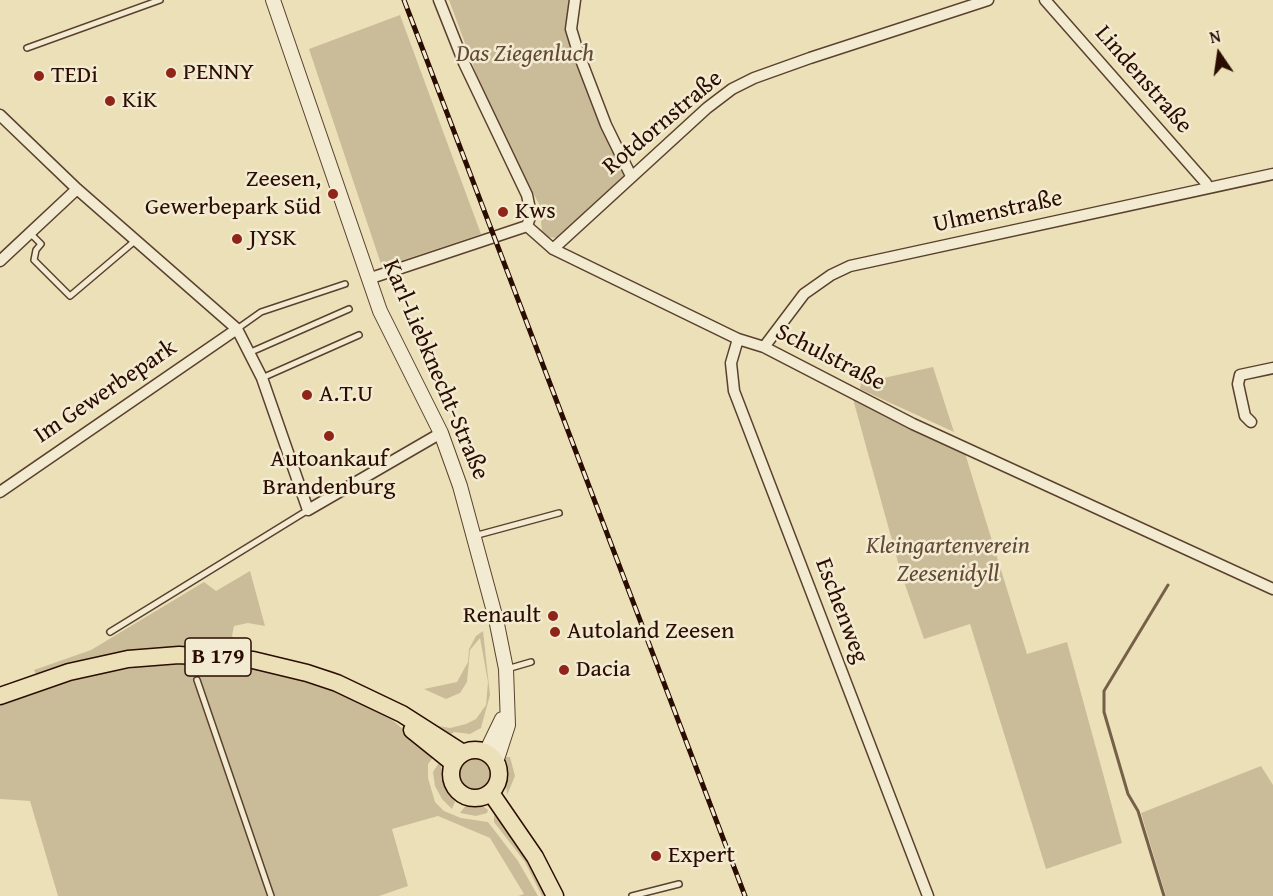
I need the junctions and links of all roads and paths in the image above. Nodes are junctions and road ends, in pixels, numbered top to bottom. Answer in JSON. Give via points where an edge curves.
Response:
{"nodes":[{"id":1,"x":159,"y":0,"type":"edge"},
{"id":2,"x":273,"y":0,"type":"edge"},
{"id":3,"x":439,"y":0,"type":"edge"},
{"id":4,"x":575,"y":0,"type":"edge"},
{"id":5,"x":988,"y":0,"type":"edge"},
{"id":6,"x":1045,"y":0,"type":"edge"},
{"id":7,"x":27,"y":48,"type":"dead end"},
{"id":8,"x":0,"y":115,"type":"edge"},
{"id":9,"x":1273,"y":174,"type":"edge"},
{"id":10,"x":631,"y":176,"type":"junction"},
{"id":11,"x":1208,"y":188,"type":"junction"},
{"id":12,"x":77,"y":189,"type":"junction"},
{"id":13,"x":527,"y":226,"type":"junction"},
{"id":14,"x":30,"y":233,"type":"junction"},
{"id":15,"x":136,"y":240,"type":"junction"},
{"id":16,"x":553,"y":249,"type":"junction"},
{"id":17,"x":0,"y":261,"type":"edge"},
{"id":18,"x":368,"y":279,"type":"junction"},
{"id":19,"x":345,"y":284,"type":"dead end"},
{"id":20,"x":349,"y":309,"type":"dead end"},
{"id":21,"x":237,"y":329,"type":"junction"},
{"id":22,"x":359,"y":335,"type":"dead end"},
{"id":23,"x":738,"y":339,"type":"junction"},
{"id":24,"x":764,"y":347,"type":"junction"},
{"id":25,"x":251,"y":352,"type":"junction"},
{"id":26,"x":1273,"y":368,"type":"edge"},
{"id":27,"x":262,"y":378,"type":"junction"},
{"id":28,"x":1251,"y":422,"type":"dead end"},
{"id":29,"x":441,"y":433,"type":"junction"},
{"id":30,"x":0,"y":492,"type":"edge"},
{"id":31,"x":308,"y":510,"type":"junction"},
{"id":32,"x":559,"y":513,"type":"dead end"},
{"id":33,"x":474,"y":536,"type":"junction"},
{"id":34,"x":1273,"y":589,"type":"edge"},
{"id":35,"x":110,"y":632,"type":"dead end"},
{"id":36,"x":531,"y":662,"type":"dead end"},
{"id":37,"x":506,"y":669,"type":"junction"},
{"id":38,"x":197,"y":680,"type":"dead end"},
{"id":39,"x":0,"y":696,"type":"edge"},
{"id":40,"x":491,"y":757,"type":"junction"},
{"id":41,"x":458,"y":758,"type":"junction"},
{"id":42,"x":491,"y":793,"type":"junction"},
{"id":43,"x":679,"y":884,"type":"dead end"},
{"id":44,"x":271,"y":896,"type":"edge"},
{"id":45,"x":555,"y":896,"type":"edge"},
{"id":46,"x":632,"y":896,"type":"edge"},
{"id":47,"x":928,"y":896,"type":"edge"}],
"edges":[{"from":1,"to":7,"type":"lane"},
{"from":2,"to":18,"type":"street","name":"Karl-Liebknecht-Straße"},
{"from":3,"to":13,"type":"street","via":[[464,63],[527,195],[531,214]]},
{"from":4,"to":10,"type":"street","via":[[571,29],[578,52]]},
{"from":5,"to":10,"type":"street","name":"Rotdornstraße","via":[[754,78],[707,108]]},
{"from":6,"to":11,"type":"street","name":"Lindenstraße"},
{"from":8,"to":12,"type":"street"},
{"from":9,"to":11,"type":"street","name":"Ulmenstraße"},
{"from":10,"to":16,"type":"street","name":"Rotdornstraße"},
{"from":11,"to":24,"type":"street","name":"Ulmenstraße","via":[[850,266],[804,294]]},
{"from":12,"to":14,"type":"street"},
{"from":12,"to":15,"type":"street"},
{"from":13,"to":16,"type":"street","name":"Schulstraße"},
{"from":13,"to":18,"type":"street"},
{"from":14,"to":15,"type":"lane","via":[[41,244],[34,260],[70,296]]},
{"from":14,"to":17,"type":"street"},
{"from":15,"to":21,"type":"street"},
{"from":16,"to":23,"type":"street","name":"Schulstraße"},
{"from":18,"to":29,"type":"street","name":"Karl-Liebknecht-Straße"},
{"from":19,"to":21,"type":"lane","via":[[261,312]]},
{"from":20,"to":25,"type":"lane"},
{"from":21,"to":25,"type":"street"},
{"from":21,"to":30,"type":"street","name":"Im Gewerbepark"},
{"from":22,"to":27,"type":"lane"},
{"from":23,"to":24,"type":"street","name":"Schulstraße"},
{"from":23,"to":47,"type":"street","name":"Eschenweg","via":[[731,363],[734,391]]},
{"from":24,"to":34,"type":"street","name":"Schulstraße","via":[[913,424]]},
{"from":25,"to":27,"type":"street"},
{"from":26,"to":28,"type":"street","via":[[1240,375],[1245,416]]},
{"from":27,"to":31,"type":"street"},
{"from":29,"to":31,"type":"street"},
{"from":29,"to":33,"type":"street","name":"Karl-Liebknecht-Straße"},
{"from":31,"to":35,"type":"lane"},
{"from":32,"to":33,"type":"lane"},
{"from":33,"to":37,"type":"street","name":"Karl-Liebknecht-Straße"},
{"from":36,"to":37,"type":"lane"},
{"from":37,"to":40,"type":"street","name":"Karl-Liebknecht-Straße","via":[[508,725]]},
{"from":38,"to":44,"type":"lane"},
{"from":39,"to":41,"type":"main road","number":"B 179","via":[[98,665],[180,655],[254,660],[337,683],[402,714]]},
{"from":40,"to":41,"type":"main road","via":[[470,750]]},
{"from":40,"to":42,"type":"main road","via":[[499,782]]},
{"from":41,"to":42,"type":"main road","via":[[451,778],[457,791],[477,799]]},
{"from":42,"to":45,"type":"main road","via":[[535,857]]},
{"from":43,"to":46,"type":"lane"}]}
